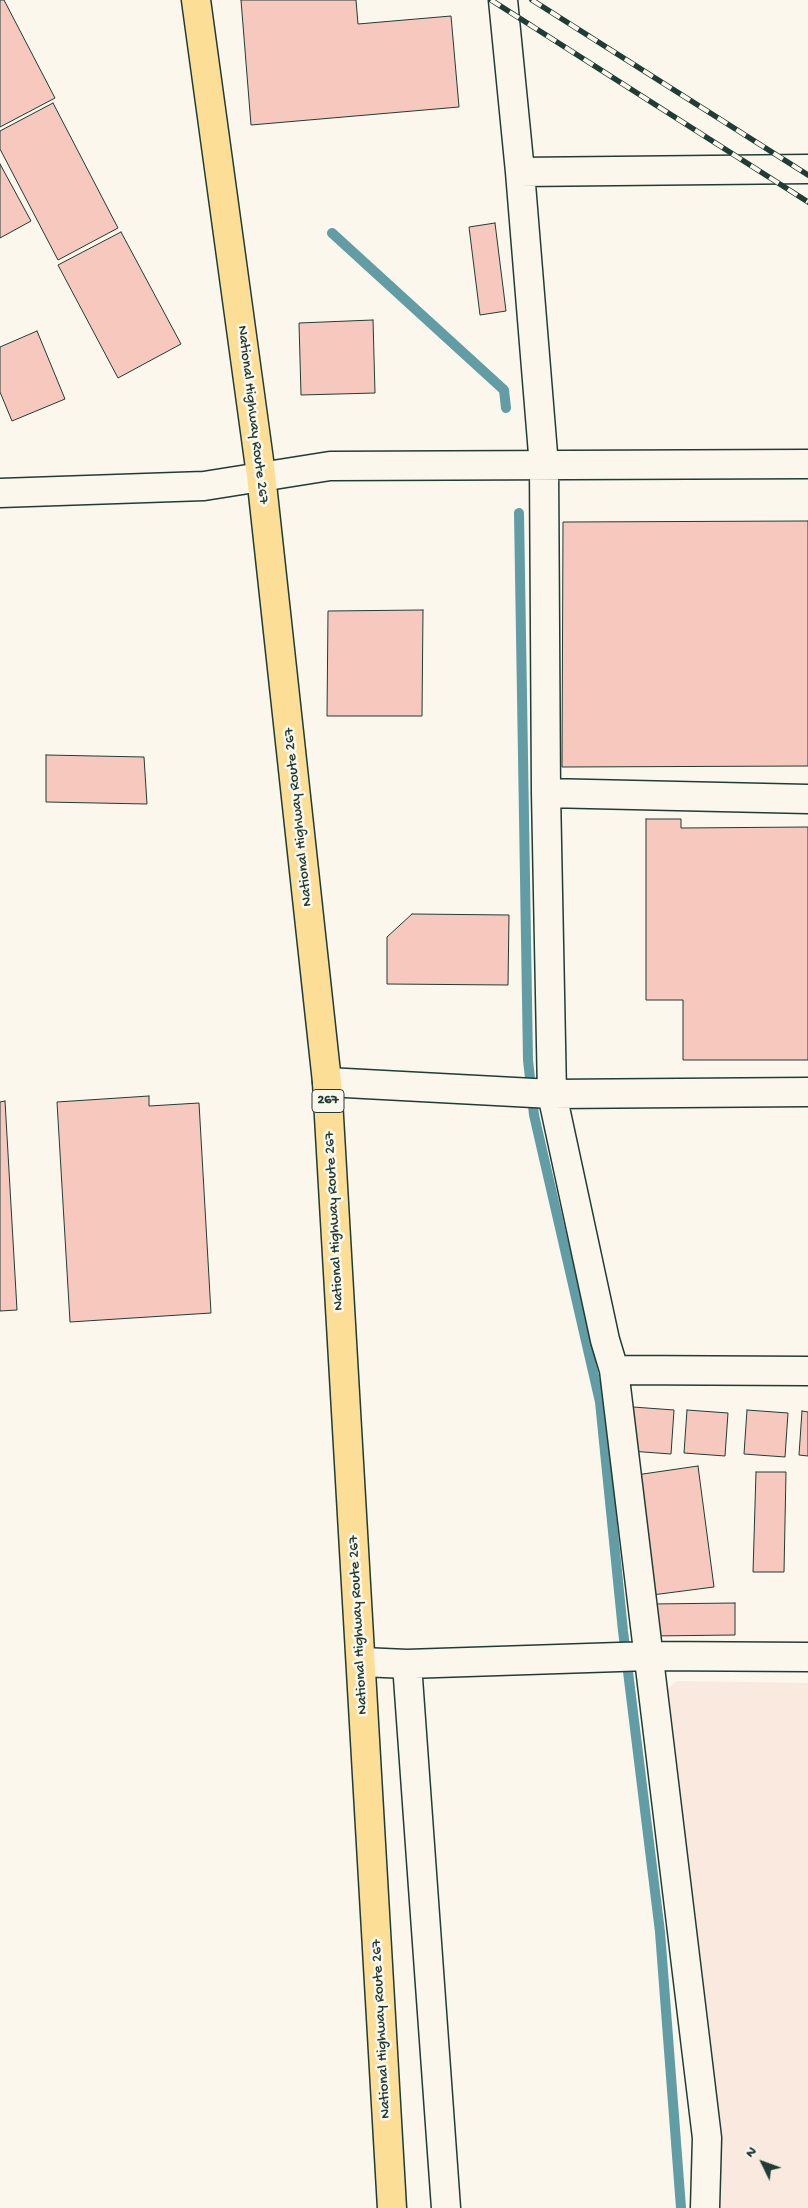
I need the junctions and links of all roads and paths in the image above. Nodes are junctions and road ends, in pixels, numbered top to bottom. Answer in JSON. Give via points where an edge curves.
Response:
{"nodes":[{"id":1,"x":196,"y":0,"type":"edge"},
{"id":2,"x":503,"y":0,"type":"edge"},
{"id":3,"x":808,"y":169,"type":"edge"},
{"id":4,"x":520,"y":172,"type":"junction"},
{"id":5,"x":808,"y":464,"type":"edge"},
{"id":6,"x":544,"y":466,"type":"junction"},
{"id":7,"x":261,"y":475,"type":"junction"},
{"id":8,"x":0,"y":493,"type":"edge"},
{"id":9,"x":546,"y":793,"type":"junction"},
{"id":10,"x":808,"y":799,"type":"edge"},
{"id":11,"x":327,"y":1082,"type":"junction"},
{"id":12,"x":808,"y":1092,"type":"edge"},
{"id":13,"x":539,"y":1094,"type":"junction"},
{"id":14,"x":614,"y":1370,"type":"junction"},
{"id":15,"x":808,"y":1371,"type":"edge"},
{"id":16,"x":635,"y":1657,"type":"junction"},
{"id":17,"x":808,"y":1657,"type":"edge"},
{"id":18,"x":362,"y":1662,"type":"junction"},
{"id":19,"x":407,"y":1664,"type":"junction"},
{"id":20,"x":392,"y":2208,"type":"edge"},
{"id":21,"x":446,"y":2208,"type":"edge"},
{"id":22,"x":706,"y":2208,"type":"edge"}],
"edges":[{"from":1,"to":7,"type":"highway","name":"National Highway Route 267","number":"267"},
{"from":2,"to":4,"type":"street"},
{"from":3,"to":4,"type":"street"},
{"from":4,"to":6,"type":"street"},
{"from":5,"to":6,"type":"street"},
{"from":6,"to":7,"type":"street","via":[[330,466]]},
{"from":6,"to":9,"type":"street"},
{"from":7,"to":8,"type":"street","via":[[204,486]]},
{"from":7,"to":11,"type":"highway","name":"National Highway Route 267","number":"267"},
{"from":9,"to":10,"type":"street"},
{"from":9,"to":13,"type":"street"},
{"from":11,"to":13,"type":"street"},
{"from":11,"to":18,"type":"highway","name":"National Highway Route 267","number":"267"},
{"from":12,"to":13,"type":"street"},
{"from":13,"to":14,"type":"street"},
{"from":14,"to":15,"type":"street"},
{"from":14,"to":16,"type":"street"},
{"from":16,"to":17,"type":"street"},
{"from":16,"to":19,"type":"street"},
{"from":16,"to":22,"type":"street","via":[[706,2138]]},
{"from":18,"to":19,"type":"street"},
{"from":18,"to":20,"type":"highway","name":"National Highway Route 267","number":"267"},
{"from":19,"to":21,"type":"street"}]}
